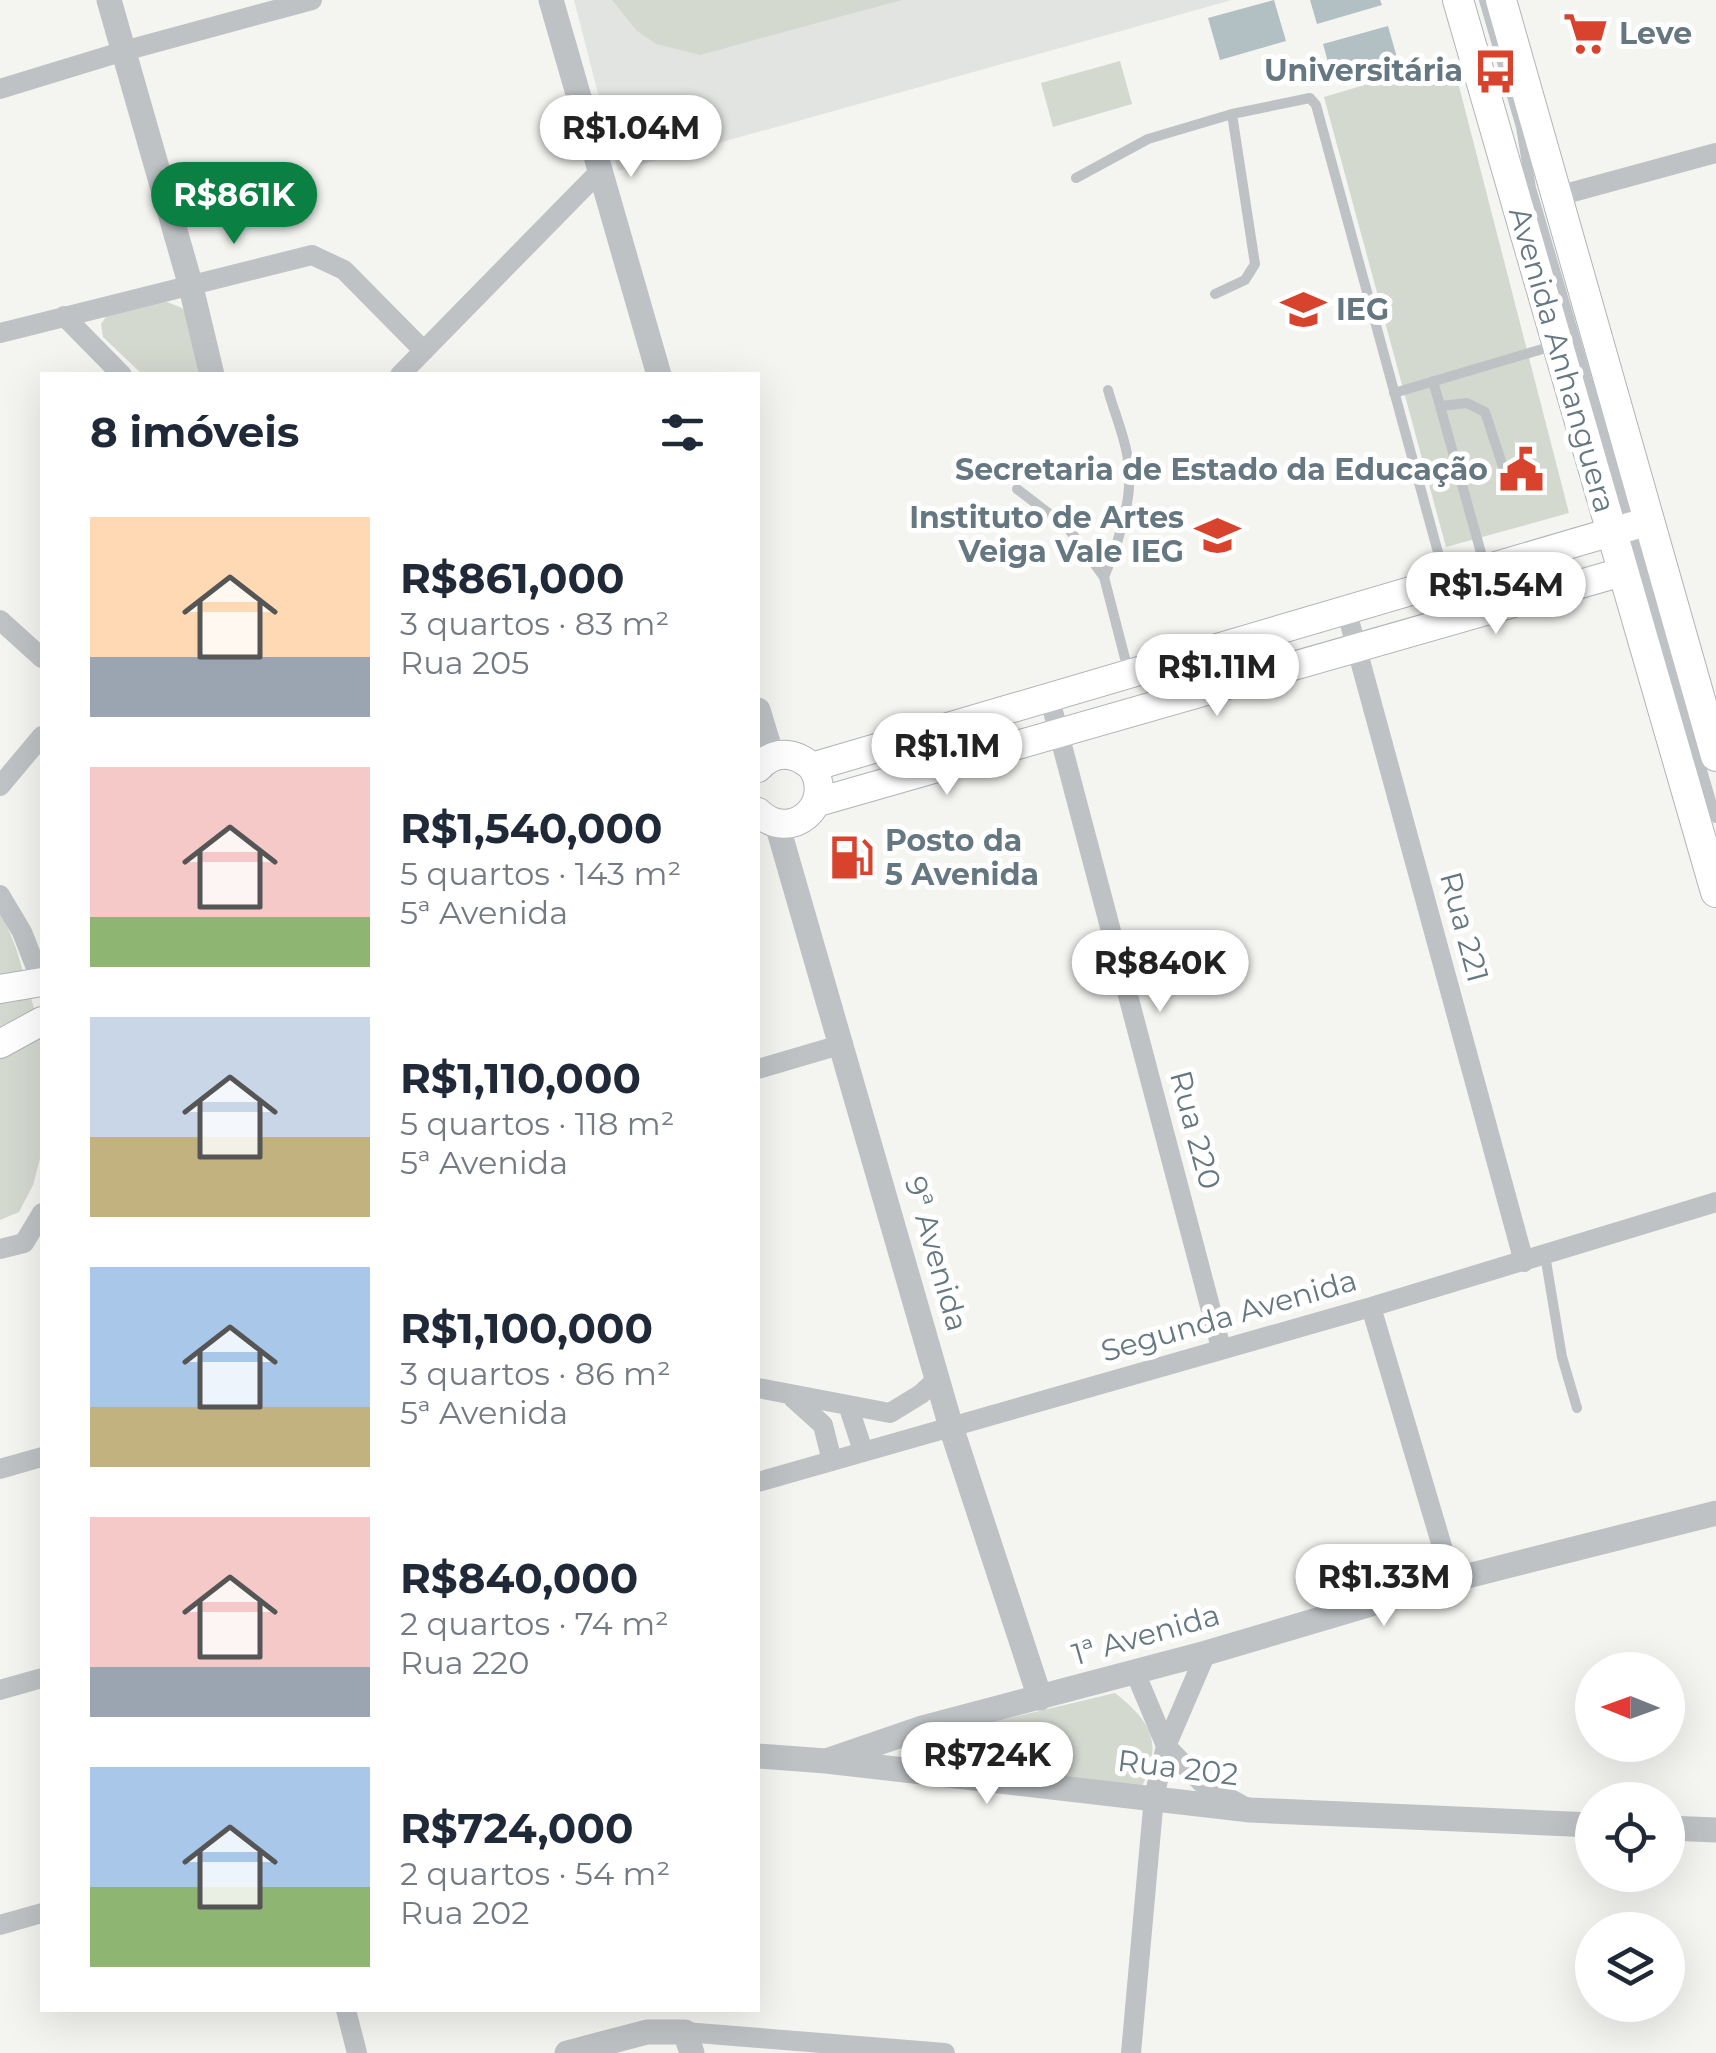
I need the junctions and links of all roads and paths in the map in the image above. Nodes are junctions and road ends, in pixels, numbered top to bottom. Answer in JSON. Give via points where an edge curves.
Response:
{"nodes":[{"id":1,"x":108,"y":0,"type":"edge"},
{"id":2,"x":312,"y":0,"type":"edge"},
{"id":3,"x":551,"y":0,"type":"edge"},
{"id":4,"x":1458,"y":0,"type":"edge"},
{"id":5,"x":1468,"y":0,"type":"edge"},
{"id":6,"x":1484,"y":0,"type":"edge"},
{"id":7,"x":1501,"y":0,"type":"edge"},
{"id":8,"x":124,"y":51,"type":"junction"},
{"id":9,"x":0,"y":89,"type":"edge"},
{"id":10,"x":1232,"y":114,"type":"junction"},
{"id":11,"x":1716,"y":153,"type":"edge"},
{"id":12,"x":600,"y":171,"type":"junction"},
{"id":13,"x":1076,"y":178,"type":"dead end"},
{"id":14,"x":1544,"y":192,"type":"junction"},
{"id":15,"x":190,"y":284,"type":"junction"},
{"id":16,"x":1215,"y":294,"type":"dead end"},
{"id":17,"x":64,"y":316,"type":"junction"},
{"id":18,"x":0,"y":333,"type":"edge"},
{"id":19,"x":1558,"y":345,"type":"junction"},
{"id":20,"x":424,"y":350,"type":"junction"},
{"id":21,"x":119,"y":372,"type":"edge"},
{"id":22,"x":211,"y":372,"type":"edge"},
{"id":23,"x":403,"y":372,"type":"edge"},
{"id":24,"x":657,"y":372,"type":"edge"},
{"id":25,"x":1434,"y":381,"type":"junction"},
{"id":26,"x":1108,"y":390,"type":"dead end"},
{"id":27,"x":1394,"y":393,"type":"junction"},
{"id":28,"x":1441,"y":406,"type":"junction"},
{"id":29,"x":1507,"y":479,"type":"dead end"},
{"id":30,"x":1017,"y":489,"type":"dead end"},
{"id":31,"x":1630,"y":526,"type":"junction"},
{"id":32,"x":1485,"y":568,"type":"junction"},
{"id":33,"x":1622,"y":572,"type":"junction"},
{"id":34,"x":1104,"y":577,"type":"junction"},
{"id":35,"x":1445,"y":579,"type":"junction"},
{"id":36,"x":1346,"y":608,"type":"junction"},
{"id":37,"x":0,"y":620,"type":"edge"},
{"id":38,"x":1356,"y":647,"type":"junction"},
{"id":39,"x":40,"y":656,"type":"edge"},
{"id":40,"x":1128,"y":672,"type":"junction"},
{"id":41,"x":1049,"y":696,"type":"junction"},
{"id":42,"x":760,"y":727,"type":"edge"},
{"id":43,"x":1059,"y":733,"type":"junction"},
{"id":44,"x":40,"y":738,"type":"edge"},
{"id":45,"x":1716,"y":756,"type":"edge"},
{"id":46,"x":764,"y":762,"type":"edge"},
{"id":47,"x":812,"y":766,"type":"junction"},
{"id":48,"x":3,"y":779,"type":"edge"},
{"id":49,"x":818,"y":802,"type":"junction"},
{"id":50,"x":763,"y":816,"type":"edge"},
{"id":51,"x":1711,"y":832,"type":"edge"},
{"id":52,"x":1716,"y":892,"type":"edge"},
{"id":53,"x":0,"y":894,"type":"edge"},
{"id":54,"x":40,"y":978,"type":"edge"},
{"id":55,"x":40,"y":983,"type":"edge"},
{"id":56,"x":0,"y":988,"type":"edge"},
{"id":57,"x":40,"y":1023,"type":"edge"},
{"id":58,"x":0,"y":1044,"type":"edge"},
{"id":59,"x":842,"y":1044,"type":"junction"},
{"id":60,"x":760,"y":1067,"type":"edge"},
{"id":61,"x":1716,"y":1202,"type":"edge"},
{"id":62,"x":33,"y":1240,"type":"edge"},
{"id":63,"x":0,"y":1250,"type":"edge"},
{"id":64,"x":1545,"y":1255,"type":"junction"},
{"id":65,"x":1524,"y":1262,"type":"junction"},
{"id":66,"x":1371,"y":1307,"type":"junction"},
{"id":67,"x":1221,"y":1348,"type":"junction"},
{"id":68,"x":938,"y":1378,"type":"junction"},
{"id":69,"x":760,"y":1389,"type":"edge"},
{"id":70,"x":791,"y":1397,"type":"junction"},
{"id":71,"x":850,"y":1408,"type":"junction"},
{"id":72,"x":1576,"y":1408,"type":"dead end"},
{"id":73,"x":951,"y":1427,"type":"junction"},
{"id":74,"x":863,"y":1451,"type":"junction"},
{"id":75,"x":40,"y":1458,"type":"edge"},
{"id":76,"x":832,"y":1461,"type":"junction"},
{"id":77,"x":0,"y":1469,"type":"edge"},
{"id":78,"x":760,"y":1481,"type":"edge"},
{"id":79,"x":1716,"y":1513,"type":"edge"},
{"id":80,"x":1452,"y":1580,"type":"junction"},
{"id":81,"x":1206,"y":1653,"type":"junction"},
{"id":82,"x":1135,"y":1672,"type":"junction"},
{"id":83,"x":40,"y":1679,"type":"edge"},
{"id":84,"x":0,"y":1690,"type":"edge"},
{"id":85,"x":1040,"y":1698,"type":"junction"},
{"id":86,"x":922,"y":1728,"type":"junction"},
{"id":87,"x":1166,"y":1746,"type":"junction"},
{"id":88,"x":760,"y":1756,"type":"edge"},
{"id":89,"x":826,"y":1761,"type":"junction"},
{"id":90,"x":916,"y":1771,"type":"junction"},
{"id":91,"x":1154,"y":1797,"type":"junction"},
{"id":92,"x":1250,"y":1810,"type":"junction"},
{"id":93,"x":1575,"y":1824,"type":"edge"},
{"id":94,"x":1685,"y":1829,"type":"edge"},
{"id":95,"x":1716,"y":1830,"type":"edge"},
{"id":96,"x":40,"y":1914,"type":"edge"},
{"id":97,"x":0,"y":1925,"type":"edge"},
{"id":98,"x":347,"y":2012,"type":"edge"},
{"id":99,"x":685,"y":2032,"type":"edge"},
{"id":100,"x":357,"y":2053,"type":"edge"},
{"id":101,"x":567,"y":2053,"type":"edge"},
{"id":102,"x":946,"y":2053,"type":"edge"},
{"id":103,"x":1131,"y":2053,"type":"edge"}],
"edges":[{"from":1,"to":8,"type":"street"},
{"from":2,"to":8,"type":"street"},
{"from":3,"to":12,"type":"street"},
{"from":4,"to":19,"type":"main road","name":"Avenida Anhanguera"},
{"from":5,"to":14,"type":"lane","via":[[1503,132]]},
{"from":6,"to":14,"type":"lane"},
{"from":7,"to":14,"type":"main road","name":"Avenida Anhanguera"},
{"from":8,"to":9,"type":"street"},
{"from":8,"to":15,"type":"street"},
{"from":10,"to":13,"type":"lane","via":[[1148,139]]},
{"from":10,"to":16,"type":"lane","via":[[1255,264],[1246,280]]},
{"from":10,"to":27,"type":"lane","via":[[1304,97],[1316,105]]},
{"from":11,"to":14,"type":"street"},
{"from":12,"to":20,"type":"street"},
{"from":12,"to":24,"type":"street"},
{"from":14,"to":31,"type":"main road","name":"Avenida Anhanguera"},
{"from":15,"to":17,"type":"street"},
{"from":15,"to":20,"type":"street","via":[[312,255],[344,270]]},
{"from":15,"to":22,"type":"street"},
{"from":17,"to":18,"type":"street"},
{"from":17,"to":21,"type":"street"},
{"from":19,"to":25,"type":"lane"},
{"from":19,"to":31,"type":"main road","name":"Avenida Anhanguera"},
{"from":20,"to":23,"type":"street"},
{"from":25,"to":27,"type":"lane"},
{"from":25,"to":28,"type":"lane"},
{"from":26,"to":34,"type":"lane","via":[[1129,482]]},
{"from":27,"to":35,"type":"lane"},
{"from":28,"to":29,"type":"lane","via":[[1467,403],[1485,412]]},
{"from":28,"to":32,"type":"lane"},
{"from":30,"to":34,"type":"lane","via":[[1068,528]]},
{"from":31,"to":32,"type":"main road"},
{"from":31,"to":33,"type":"main road","name":"Avenida Anhanguera"},
{"from":31,"to":45,"type":"main road","name":"Avenida Anhanguera"},
{"from":31,"to":51,"type":"lane"},
{"from":32,"to":35,"type":"main road"},
{"from":33,"to":38,"type":"main road"},
{"from":33,"to":51,"type":"main road","name":"Avenida Anhanguera"},
{"from":34,"to":40,"type":"lane"},
{"from":35,"to":36,"type":"main road"},
{"from":36,"to":38,"type":"street","name":"Rua 221"},
{"from":36,"to":40,"type":"main road"},
{"from":37,"to":39,"type":"street"},
{"from":38,"to":43,"type":"main road"},
{"from":38,"to":65,"type":"street","name":"Rua 221"},
{"from":40,"to":41,"type":"main road"},
{"from":41,"to":43,"type":"street","name":"Rua 220"},
{"from":41,"to":47,"type":"main road"},
{"from":42,"to":46,"type":"street"},
{"from":43,"to":49,"type":"main road"},
{"from":43,"to":67,"type":"street","name":"Rua 220"},
{"from":44,"to":48,"type":"street"},
{"from":46,"to":47,"type":"main road","via":[[794,755]]},
{"from":47,"to":49,"type":"main road"},
{"from":49,"to":50,"type":"main road","via":[[798,823]]},
{"from":50,"to":59,"type":"street","name":"9ª Avenida"},
{"from":51,"to":52,"type":"main road","name":"Avenida Anhanguera"},
{"from":53,"to":54,"type":"street"},
{"from":55,"to":56,"type":"main road"},
{"from":57,"to":58,"type":"main road"},
{"from":59,"to":60,"type":"street"},
{"from":59,"to":68,"type":"street","name":"9ª Avenida"},
{"from":61,"to":64,"type":"street","name":"Segunda Avenida"},
{"from":62,"to":63,"type":"street"},
{"from":64,"to":65,"type":"street","name":"Segunda Avenida"},
{"from":64,"to":72,"type":"lane"},
{"from":65,"to":66,"type":"street","name":"Segunda Avenida"},
{"from":66,"to":67,"type":"street","name":"Segunda Avenida"},
{"from":66,"to":80,"type":"street"},
{"from":67,"to":73,"type":"street","name":"Segunda Avenida"},
{"from":68,"to":71,"type":"street","via":[[890,1413]]},
{"from":68,"to":73,"type":"street","name":"9ª Avenida"},
{"from":69,"to":70,"type":"street"},
{"from":70,"to":71,"type":"street"},
{"from":70,"to":76,"type":"street","via":[[824,1425]]},
{"from":71,"to":74,"type":"street"},
{"from":73,"to":74,"type":"street","name":"Segunda Avenida"},
{"from":73,"to":85,"type":"street","name":"9ª Avenida"},
{"from":74,"to":76,"type":"street","name":"Segunda Avenida"},
{"from":75,"to":77,"type":"street"},
{"from":76,"to":78,"type":"street","name":"Segunda Avenida"},
{"from":79,"to":80,"type":"street","name":"1ª Avenida"},
{"from":80,"to":81,"type":"street","name":"1ª Avenida"},
{"from":81,"to":82,"type":"street","name":"1ª Avenida"},
{"from":81,"to":87,"type":"street"},
{"from":82,"to":85,"type":"street","name":"1ª Avenida"},
{"from":82,"to":87,"type":"street"},
{"from":83,"to":84,"type":"street"},
{"from":85,"to":86,"type":"street","name":"1ª Avenida"},
{"from":86,"to":89,"type":"street","name":"1ª Avenida"},
{"from":86,"to":90,"type":"street"},
{"from":87,"to":91,"type":"street"},
{"from":87,"to":92,"type":"street","via":[[1201,1782]]},
{"from":88,"to":89,"type":"street","name":"Rua 202"},
{"from":89,"to":90,"type":"street","name":"Rua 202"},
{"from":90,"to":91,"type":"street","name":"Rua 202"},
{"from":91,"to":92,"type":"street","name":"Rua 202"},
{"from":91,"to":103,"type":"street"},
{"from":92,"to":93,"type":"street","name":"Rua 202"},
{"from":94,"to":95,"type":"street"},
{"from":96,"to":97,"type":"street"},
{"from":98,"to":100,"type":"street"},
{"from":99,"to":101,"type":"street","via":[[647,2032]]},
{"from":99,"to":102,"type":"street"}]}
